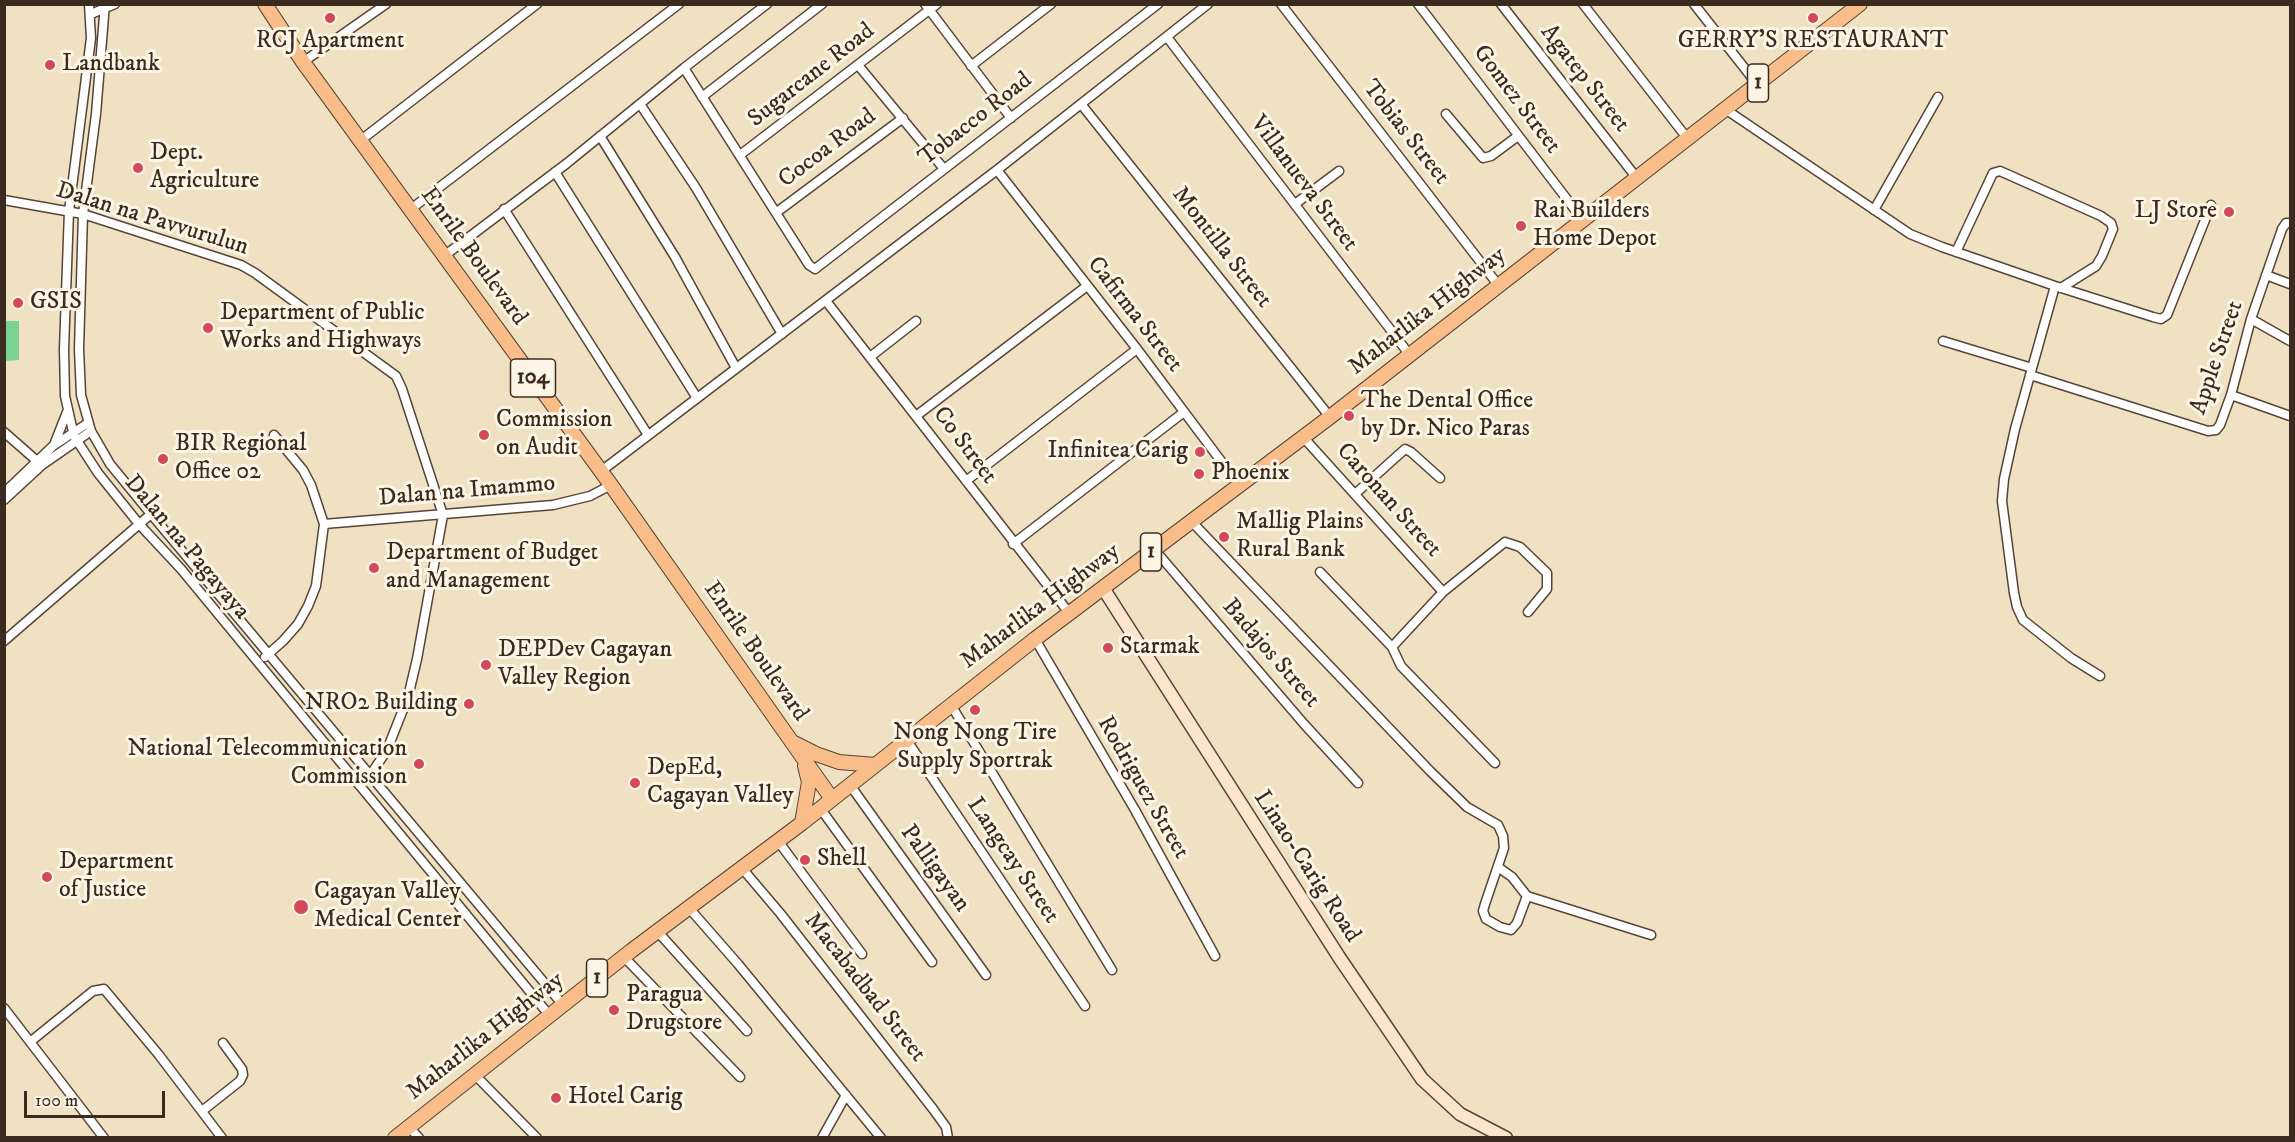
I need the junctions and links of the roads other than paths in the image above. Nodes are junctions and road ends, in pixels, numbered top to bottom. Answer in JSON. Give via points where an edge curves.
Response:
{"nodes":[{"id":1,"x":115,"y":4,"type":"edge"},
{"id":2,"x":265,"y":4,"type":"edge"},
{"id":3,"x":386,"y":4,"type":"edge"},
{"id":4,"x":537,"y":4,"type":"edge"},
{"id":5,"x":679,"y":4,"type":"edge"},
{"id":6,"x":767,"y":4,"type":"edge"},
{"id":7,"x":822,"y":4,"type":"edge"},
{"id":8,"x":1051,"y":4,"type":"edge"},
{"id":9,"x":1158,"y":4,"type":"edge"},
{"id":10,"x":1209,"y":4,"type":"edge"},
{"id":11,"x":1281,"y":4,"type":"edge"},
{"id":12,"x":1418,"y":4,"type":"edge"},
{"id":13,"x":1501,"y":4,"type":"edge"},
{"id":14,"x":1583,"y":4,"type":"edge"},
{"id":15,"x":1694,"y":4,"type":"edge"},
{"id":16,"x":1860,"y":4,"type":"edge"},
{"id":17,"x":930,"y":6,"type":"edge"},
{"id":18,"x":105,"y":7,"type":"edge"},
{"id":19,"x":90,"y":9,"type":"edge"},
{"id":20,"x":1167,"y":37,"type":"junction"},
{"id":21,"x":303,"y":62,"type":"junction"},
{"id":22,"x":858,"y":65,"type":"junction"},
{"id":23,"x":971,"y":66,"type":"junction"},
{"id":24,"x":684,"y":68,"type":"junction"},
{"id":25,"x":1757,"y":84,"type":"junction"},
{"id":26,"x":702,"y":97,"type":"junction"},
{"id":27,"x":1938,"y":97,"type":"dead end"},
{"id":28,"x":640,"y":104,"type":"junction"},
{"id":29,"x":1081,"y":104,"type":"junction"},
{"id":30,"x":1725,"y":109,"type":"junction"},
{"id":31,"x":1446,"y":114,"type":"dead end"},
{"id":32,"x":903,"y":118,"type":"junction"},
{"id":33,"x":1011,"y":118,"type":"junction"},
{"id":34,"x":600,"y":136,"type":"junction"},
{"id":35,"x":1518,"y":136,"type":"junction"},
{"id":36,"x":1687,"y":138,"type":"junction"},
{"id":37,"x":361,"y":141,"type":"junction"},
{"id":38,"x":740,"y":155,"type":"junction"},
{"id":39,"x":944,"y":169,"type":"junction"},
{"id":40,"x":997,"y":170,"type":"junction"},
{"id":41,"x":1339,"y":171,"type":"dead end"},
{"id":42,"x":555,"y":172,"type":"junction"},
{"id":43,"x":1638,"y":176,"type":"junction"},
{"id":44,"x":4,"y":200,"type":"edge"},
{"id":45,"x":1295,"y":204,"type":"junction"},
{"id":46,"x":2211,"y":205,"type":"dead end"},
{"id":47,"x":411,"y":209,"type":"junction"},
{"id":48,"x":504,"y":209,"type":"junction"},
{"id":49,"x":1874,"y":210,"type":"junction"},
{"id":50,"x":69,"y":211,"type":"junction"},
{"id":51,"x":777,"y":212,"type":"junction"},
{"id":52,"x":83,"y":214,"type":"junction"},
{"id":53,"x":1582,"y":219,"type":"junction"},
{"id":54,"x":2290,"y":223,"type":"edge"},
{"id":55,"x":1956,"y":252,"type":"junction"},
{"id":56,"x":444,"y":255,"type":"junction"},
{"id":57,"x":2266,"y":275,"type":"junction"},
{"id":58,"x":2290,"y":284,"type":"edge"},
{"id":59,"x":1087,"y":286,"type":"junction"},
{"id":60,"x":1499,"y":286,"type":"junction"},
{"id":61,"x":2058,"y":287,"type":"junction"},
{"id":62,"x":826,"y":301,"type":"junction"},
{"id":63,"x":2252,"y":319,"type":"junction"},
{"id":64,"x":916,"y":321,"type":"dead end"},
{"id":65,"x":782,"y":334,"type":"junction"},
{"id":66,"x":2290,"y":341,"type":"edge"},
{"id":67,"x":1942,"y":342,"type":"dead end"},
{"id":68,"x":1137,"y":349,"type":"junction"},
{"id":69,"x":1409,"y":354,"type":"junction"},
{"id":70,"x":870,"y":357,"type":"junction"},
{"id":71,"x":736,"y":368,"type":"junction"},
{"id":72,"x":2031,"y":371,"type":"junction"},
{"id":73,"x":2231,"y":395,"type":"junction"},
{"id":74,"x":697,"y":398,"type":"junction"},
{"id":75,"x":67,"y":412,"type":"junction"},
{"id":76,"x":1184,"y":412,"type":"junction"},
{"id":77,"x":916,"y":416,"type":"junction"},
{"id":78,"x":2290,"y":416,"type":"edge"},
{"id":79,"x":1330,"y":417,"type":"junction"},
{"id":80,"x":89,"y":427,"type":"junction"},
{"id":81,"x":4,"y":432,"type":"edge"},
{"id":82,"x":274,"y":435,"type":"dead end"},
{"id":83,"x":648,"y":435,"type":"junction"},
{"id":84,"x":74,"y":436,"type":"junction"},
{"id":85,"x":1304,"y":437,"type":"junction"},
{"id":86,"x":57,"y":448,"type":"junction"},
{"id":87,"x":83,"y":452,"type":"junction"},
{"id":88,"x":37,"y":461,"type":"junction"},
{"id":89,"x":600,"y":472,"type":"junction"},
{"id":90,"x":1440,"y":478,"type":"dead end"},
{"id":91,"x":966,"y":481,"type":"junction"},
{"id":92,"x":611,"y":485,"type":"junction"},
{"id":93,"x":1239,"y":485,"type":"junction"},
{"id":94,"x":4,"y":492,"type":"edge"},
{"id":95,"x":1355,"y":494,"type":"junction"},
{"id":96,"x":4,"y":500,"type":"edge"},
{"id":97,"x":151,"y":514,"type":"junction"},
{"id":98,"x":443,"y":515,"type":"junction"},
{"id":99,"x":1192,"y":522,"type":"junction"},
{"id":100,"x":140,"y":524,"type":"junction"},
{"id":101,"x":324,"y":524,"type":"junction"},
{"id":102,"x":1013,"y":544,"type":"junction"},
{"id":103,"x":1154,"y":549,"type":"junction"},
{"id":104,"x":1320,"y":572,"type":"dead end"},
{"id":105,"x":1103,"y":588,"type":"junction"},
{"id":106,"x":1443,"y":592,"type":"junction"},
{"id":107,"x":1528,"y":612,"type":"dead end"},
{"id":108,"x":1070,"y":614,"type":"junction"},
{"id":109,"x":1035,"y":639,"type":"junction"},
{"id":110,"x":4,"y":641,"type":"edge"},
{"id":111,"x":1392,"y":647,"type":"junction"},
{"id":112,"x":270,"y":654,"type":"junction"},
{"id":113,"x":257,"y":662,"type":"junction"},
{"id":114,"x":2100,"y":676,"type":"dead end"},
{"id":115,"x":951,"y":705,"type":"junction"},
{"id":116,"x":906,"y":739,"type":"junction"},
{"id":117,"x":790,"y":741,"type":"junction"},
{"id":118,"x":799,"y":753,"type":"junction"},
{"id":119,"x":1495,"y":763,"type":"dead end"},
{"id":120,"x":875,"y":765,"type":"junction"},
{"id":121,"x":371,"y":774,"type":"junction"},
{"id":122,"x":1358,"y":783,"type":"dead end"},
{"id":123,"x":850,"y":784,"type":"junction"},
{"id":124,"x":359,"y":785,"type":"junction"},
{"id":125,"x":832,"y":799,"type":"junction"},
{"id":126,"x":820,"y":808,"type":"junction"},
{"id":127,"x":802,"y":823,"type":"junction"},
{"id":128,"x":778,"y":841,"type":"junction"},
{"id":129,"x":741,"y":867,"type":"junction"},
{"id":130,"x":1498,"y":867,"type":"junction"},
{"id":131,"x":1527,"y":896,"type":"junction"},
{"id":132,"x":689,"y":908,"type":"junction"},
{"id":133,"x":658,"y":932,"type":"junction"},
{"id":134,"x":1651,"y":935,"type":"dead end"},
{"id":135,"x":862,"y":954,"type":"dead end"},
{"id":136,"x":1215,"y":956,"type":"dead end"},
{"id":137,"x":624,"y":957,"type":"junction"},
{"id":138,"x":932,"y":962,"type":"dead end"},
{"id":139,"x":1112,"y":970,"type":"dead end"},
{"id":140,"x":986,"y":975,"type":"dead end"},
{"id":141,"x":563,"y":1005,"type":"junction"},
{"id":142,"x":1085,"y":1005,"type":"dead end"},
{"id":143,"x":4,"y":1008,"type":"edge"},
{"id":144,"x":550,"y":1016,"type":"junction"},
{"id":145,"x":747,"y":1031,"type":"dead end"},
{"id":146,"x":30,"y":1042,"type":"junction"},
{"id":147,"x":223,"y":1043,"type":"dead end"},
{"id":148,"x":476,"y":1076,"type":"junction"},
{"id":149,"x":740,"y":1077,"type":"dead end"},
{"id":150,"x":846,"y":1095,"type":"junction"},
{"id":151,"x":202,"y":1111,"type":"junction"},
{"id":152,"x":414,"y":1132,"type":"edge"},
{"id":153,"x":104,"y":1137,"type":"edge"},
{"id":154,"x":222,"y":1137,"type":"edge"},
{"id":155,"x":394,"y":1137,"type":"edge"},
{"id":156,"x":537,"y":1137,"type":"edge"},
{"id":157,"x":822,"y":1137,"type":"edge"},
{"id":158,"x":881,"y":1137,"type":"edge"},
{"id":159,"x":948,"y":1137,"type":"edge"},
{"id":160,"x":1506,"y":1137,"type":"edge"}],
"edges":[{"from":1,"to":18,"type":"street"},
{"from":2,"to":21,"type":"highway","name":"Enrile Boulevard","number":"104"},
{"from":3,"to":21,"type":"street"},
{"from":4,"to":37,"type":"street"},
{"from":5,"to":47,"type":"street"},
{"from":6,"to":24,"type":"street"},
{"from":7,"to":26,"type":"street"},
{"from":8,"to":23,"type":"street"},
{"from":9,"to":33,"type":"street","name":"Tobacco Road"},
{"from":10,"to":20,"type":"street"},
{"from":11,"to":60,"type":"street","name":"Tobias Street"},
{"from":12,"to":35,"type":"street","name":"Gomez Street"},
{"from":13,"to":43,"type":"street","name":"Agatep Street"},
{"from":14,"to":36,"type":"street"},
{"from":15,"to":25,"type":"street"},
{"from":16,"to":25,"type":"highway","name":"Maharlika Highway","number":"1"},
{"from":17,"to":22,"type":"street","name":"Sugarcane Road"},
{"from":17,"to":23,"type":"street"},
{"from":18,"to":19,"type":"street"},
{"from":18,"to":52,"type":"street","name":"Dalan na Pagayaya"},
{"from":19,"to":50,"type":"street","name":"Dalan na Pagayaya","via":[[91,38]]},
{"from":20,"to":29,"type":"street"},
{"from":20,"to":45,"type":"street","name":"Villanueva Street"},
{"from":21,"to":37,"type":"highway","name":"Enrile Boulevard","number":"104"},
{"from":22,"to":32,"type":"street"},
{"from":22,"to":38,"type":"street","name":"Sugarcane Road"},
{"from":23,"to":33,"type":"street"},
{"from":24,"to":26,"type":"street"},
{"from":24,"to":28,"type":"street"},
{"from":25,"to":30,"type":"highway","name":"Maharlika Highway","number":"1"},
{"from":26,"to":38,"type":"street"},
{"from":27,"to":49,"type":"street"},
{"from":28,"to":34,"type":"street"},
{"from":28,"to":65,"type":"street","via":[[696,188]]},
{"from":29,"to":40,"type":"street"},
{"from":29,"to":79,"type":"street","name":"Montilla Street"},
{"from":30,"to":36,"type":"highway","name":"Maharlika Highway","number":"1"},
{"from":30,"to":49,"type":"street"},
{"from":31,"to":35,"type":"street","via":[[1483,158]]},
{"from":32,"to":39,"type":"street"},
{"from":32,"to":51,"type":"street","name":"Cocoa Road"},
{"from":33,"to":39,"type":"street","name":"Tobacco Road"},
{"from":34,"to":42,"type":"street"},
{"from":34,"to":71,"type":"street","via":[[675,257]]},
{"from":35,"to":53,"type":"street","name":"Gomez Street"},
{"from":36,"to":43,"type":"highway","name":"Maharlika Highway","number":"1"},
{"from":37,"to":47,"type":"highway","name":"Enrile Boulevard","number":"104"},
{"from":38,"to":51,"type":"street"},
{"from":39,"to":51,"type":"street","name":"Tobacco Road","via":[[815,269]]},
{"from":40,"to":59,"type":"street","name":"Cafirma Street"},
{"from":40,"to":62,"type":"street"},
{"from":41,"to":45,"type":"street"},
{"from":42,"to":48,"type":"street"},
{"from":42,"to":74,"type":"street"},
{"from":43,"to":53,"type":"highway","name":"Maharlika Highway","number":"1"},
{"from":44,"to":50,"type":"street","name":"Dalan na Pavvurulun"},
{"from":45,"to":69,"type":"street","name":"Villanueva Street"},
{"from":46,"to":61,"type":"street","via":[[2164,318]]},
{"from":47,"to":56,"type":"highway","name":"Enrile Boulevard","number":"104"},
{"from":48,"to":56,"type":"street"},
{"from":48,"to":83,"type":"street"},
{"from":49,"to":55,"type":"street","via":[[1910,234]]},
{"from":50,"to":52,"type":"street","name":"Dalan na Pavvurulun"},
{"from":50,"to":75,"type":"street","name":"Dalan na Pagayaya","via":[[64,349]]},
{"from":52,"to":80,"type":"street","name":"Dalan na Pagayaya","via":[[79,349],[81,395]]},
{"from":52,"to":98,"type":"street","name":"Dalan na Pavvurulun","via":[[241,265],[387,368],[402,390]]},
{"from":53,"to":60,"type":"highway","name":"Maharlika Highway","number":"1"},
{"from":54,"to":57,"type":"street","name":"Apple Street","via":[[2282,229]]},
{"from":55,"to":61,"type":"street"},
{"from":55,"to":61,"type":"street","via":[[1993,173],[2000,171],[2111,223],[2113,229],[2096,266]]},
{"from":56,"to":89,"type":"highway","name":"Enrile Boulevard","number":"104"},
{"from":57,"to":58,"type":"street"},
{"from":57,"to":63,"type":"street","name":"Apple Street"},
{"from":59,"to":68,"type":"street","name":"Cafirma Street"},
{"from":59,"to":77,"type":"street"},
{"from":60,"to":69,"type":"highway","name":"Maharlika Highway","number":"1"},
{"from":61,"to":72,"type":"street"},
{"from":62,"to":65,"type":"street"},
{"from":62,"to":70,"type":"street","name":"Co Street"},
{"from":63,"to":66,"type":"street"},
{"from":63,"to":73,"type":"street","name":"Apple Street"},
{"from":64,"to":70,"type":"street"},
{"from":65,"to":71,"type":"street"},
{"from":67,"to":72,"type":"street"},
{"from":68,"to":76,"type":"street","name":"Cafirma Street"},
{"from":68,"to":91,"type":"street"},
{"from":69,"to":79,"type":"highway","name":"Maharlika Highway","number":"1"},
{"from":70,"to":77,"type":"street","name":"Co Street"},
{"from":71,"to":74,"type":"street"},
{"from":72,"to":73,"type":"street","name":"Apple Street","via":[[2208,431],[2219,428]]},
{"from":72,"to":114,"type":"street","via":[[2002,491],[2017,607],[2023,620],[2044,638]]},
{"from":73,"to":78,"type":"street"},
{"from":74,"to":83,"type":"street"},
{"from":75,"to":84,"type":"street","name":"Dalan na Pagayaya"},
{"from":75,"to":86,"type":"street"},
{"from":76,"to":93,"type":"street","name":"Cafirma Street"},
{"from":76,"to":102,"type":"street"},
{"from":77,"to":91,"type":"street","name":"Co Street"},
{"from":79,"to":85,"type":"highway","name":"Maharlika Highway","number":"1"},
{"from":80,"to":84,"type":"street"},
{"from":80,"to":97,"type":"street","name":"Dalan na Pagayaya","via":[[110,464]]},
{"from":81,"to":88,"type":"street"},
{"from":82,"to":101,"type":"street","via":[[307,477]]},
{"from":83,"to":89,"type":"street"},
{"from":84,"to":86,"type":"street"},
{"from":84,"to":87,"type":"street","name":"Dalan na Pagayaya"},
{"from":85,"to":93,"type":"highway","name":"Maharlika Highway","number":"1"},
{"from":85,"to":95,"type":"street","name":"Caronan Street"},
{"from":86,"to":87,"type":"street"},
{"from":86,"to":88,"type":"street"},
{"from":86,"to":96,"type":"street"},
{"from":87,"to":100,"type":"street","name":"Dalan na Pagayaya"},
{"from":88,"to":94,"type":"street"},
{"from":89,"to":92,"type":"highway","name":"Enrile Boulevard","number":"104"},
{"from":90,"to":95,"type":"street","via":[[1405,449]]},
{"from":91,"to":102,"type":"street","name":"Co Street"},
{"from":92,"to":98,"type":"street","name":"Dalan na Imammo","via":[[590,496],[553,506]]},
{"from":92,"to":117,"type":"highway","name":"Enrile Boulevard","number":"104"},
{"from":93,"to":99,"type":"highway","name":"Maharlika Highway","number":"1"},
{"from":95,"to":106,"type":"street","name":"Caronan Street"},
{"from":97,"to":100,"type":"street"},
{"from":97,"to":112,"type":"street","name":"Dalan na Pagayaya"},
{"from":98,"to":101,"type":"street","name":"Dalan na Imammo"},
{"from":98,"to":121,"type":"street","name":"Dalan na Pavvurulun","via":[[408,697],[387,750]]},
{"from":99,"to":103,"type":"highway","name":"Maharlika Highway","number":"1"},
{"from":99,"to":130,"type":"street","via":[[1430,771],[1467,807],[1498,825],[1504,843]]},
{"from":100,"to":110,"type":"street"},
{"from":100,"to":113,"type":"street","name":"Dalan na Pagayaya"},
{"from":101,"to":112,"type":"street","via":[[319,567],[308,606],[298,624]]},
{"from":102,"to":108,"type":"street","name":"Co Street"},
{"from":103,"to":105,"type":"highway","name":"Maharlika Highway","number":"1"},
{"from":103,"to":122,"type":"street","name":"Badajos Street"},
{"from":104,"to":111,"type":"street"},
{"from":105,"to":108,"type":"highway","name":"Maharlika Highway","number":"1"},
{"from":105,"to":160,"type":"main road","name":"Linao-Carig Road","via":[[1339,957],[1422,1079],[1460,1114]]},
{"from":106,"to":107,"type":"street","via":[[1500,544],[1509,542],[1520,547],[1547,573],[1547,589]]},
{"from":106,"to":111,"type":"street"},
{"from":108,"to":109,"type":"highway","name":"Maharlika Highway","number":"1"},
{"from":109,"to":115,"type":"highway","name":"Maharlika Highway","number":"1"},
{"from":109,"to":136,"type":"street","name":"Rodriguez Street"},
{"from":111,"to":119,"type":"street","via":[[1401,666]]},
{"from":112,"to":113,"type":"street"},
{"from":112,"to":121,"type":"street","name":"Dalan na Pagayaya"},
{"from":113,"to":124,"type":"street","name":"Dalan na Pagayaya"},
{"from":115,"to":116,"type":"highway","name":"Maharlika Highway","number":"1"},
{"from":115,"to":139,"type":"street"},
{"from":116,"to":120,"type":"highway","name":"Maharlika Highway","number":"1"},
{"from":116,"to":142,"type":"street","name":"Langcay Street"},
{"from":117,"to":118,"type":"highway","name":"Enrile Boulevard","number":"104"},
{"from":117,"to":120,"type":"highway","via":[[839,762]]},
{"from":118,"to":125,"type":"highway","name":"Enrile Boulevard","number":"104"},
{"from":118,"to":127,"type":"highway","via":[[809,782]]},
{"from":120,"to":123,"type":"highway","name":"Maharlika Highway","number":"1"},
{"from":121,"to":124,"type":"street","name":"Dalan na Pavvurulun"},
{"from":121,"to":141,"type":"street","name":"Dalan na Pagayaya"},
{"from":123,"to":125,"type":"highway","name":"Maharlika Highway","number":"1"},
{"from":123,"to":140,"type":"street","name":"Palligayan"},
{"from":124,"to":144,"type":"street","name":"Dalan na Pagayaya"},
{"from":125,"to":126,"type":"highway","name":"Maharlika Highway","number":"1"},
{"from":126,"to":127,"type":"highway","name":"Maharlika Highway","number":"1"},
{"from":126,"to":138,"type":"street"},
{"from":127,"to":128,"type":"highway","name":"Maharlika Highway","number":"1"},
{"from":128,"to":129,"type":"highway","name":"Maharlika Highway","number":"1"},
{"from":128,"to":135,"type":"street"},
{"from":129,"to":132,"type":"highway","name":"Maharlika Highway","number":"1"},
{"from":129,"to":159,"type":"street","name":"Macabadbad Street","via":[[933,1109]]},
{"from":130,"to":131,"type":"street"},
{"from":130,"to":131,"type":"street","via":[[1485,904],[1486,919],[1511,930],[1518,923]]},
{"from":131,"to":134,"type":"street"},
{"from":132,"to":133,"type":"highway","name":"Maharlika Highway","number":"1"},
{"from":132,"to":150,"type":"street"},
{"from":133,"to":137,"type":"highway","name":"Maharlika Highway","number":"1"},
{"from":133,"to":145,"type":"street"},
{"from":137,"to":141,"type":"highway","name":"Maharlika Highway","number":"1"},
{"from":137,"to":149,"type":"street"},
{"from":141,"to":144,"type":"highway","name":"Maharlika Highway","number":"1"},
{"from":143,"to":146,"type":"street"},
{"from":144,"to":148,"type":"highway","name":"Maharlika Highway","number":"1"},
{"from":146,"to":151,"type":"street","via":[[93,991],[104,988]]},
{"from":146,"to":153,"type":"street"},
{"from":147,"to":151,"type":"street","via":[[243,1075]]},
{"from":148,"to":152,"type":"highway","name":"Maharlika Highway","number":"1"},
{"from":148,"to":156,"type":"street"},
{"from":150,"to":157,"type":"street"},
{"from":150,"to":158,"type":"street"},
{"from":151,"to":154,"type":"street"},
{"from":152,"to":155,"type":"highway","name":"Maharlika Highway","number":"1"}]}
